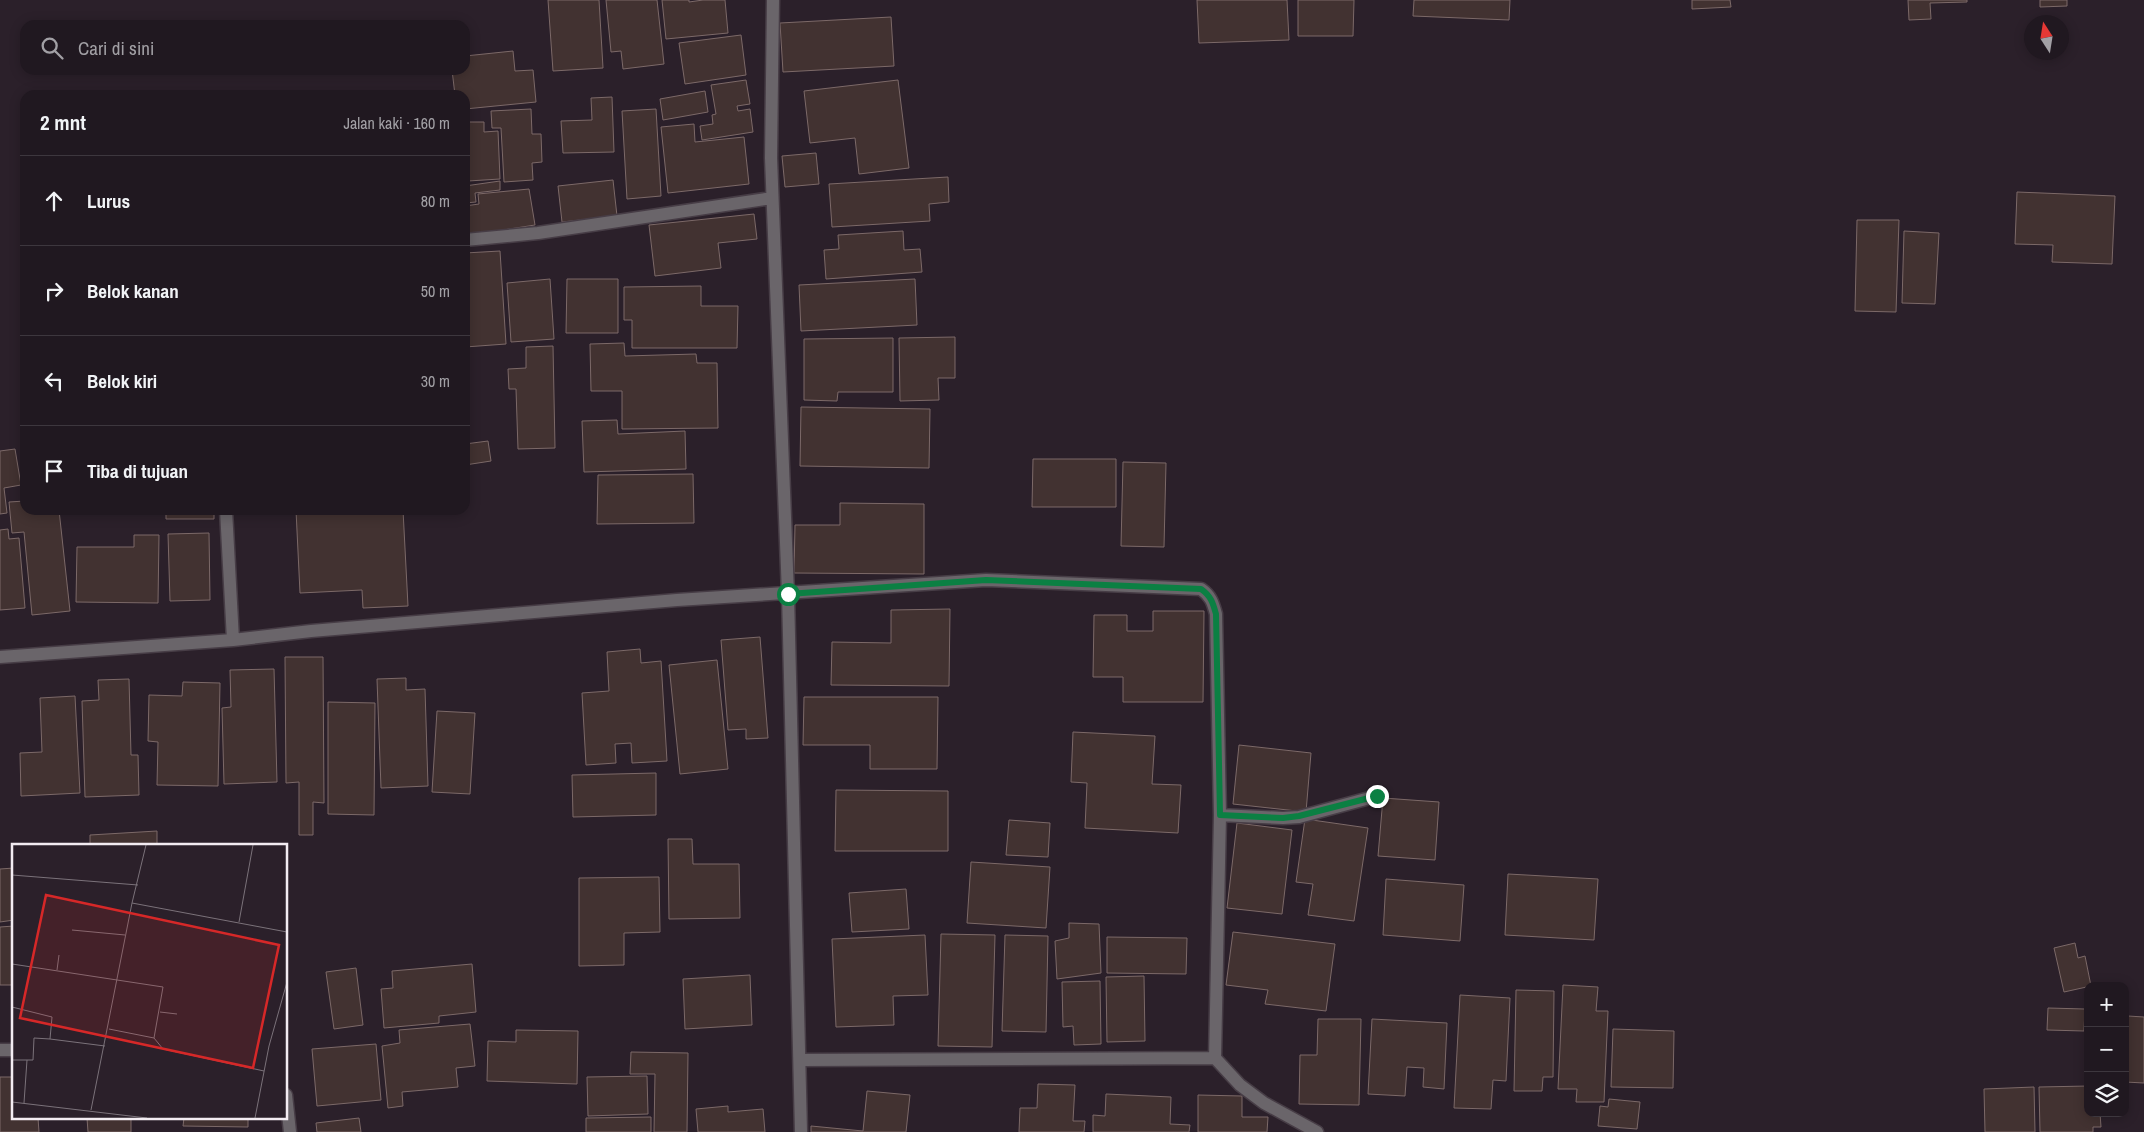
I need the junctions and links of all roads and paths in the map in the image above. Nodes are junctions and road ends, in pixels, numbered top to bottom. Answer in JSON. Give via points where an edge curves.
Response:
{"nodes":[{"id":1,"x":773,"y":0,"type":"edge"},
{"id":2,"x":772,"y":198,"type":"junction"},
{"id":3,"x":470,"y":240,"type":"edge"},
{"id":4,"x":226,"y":515,"type":"edge"},
{"id":5,"x":788,"y":594,"type":"junction"},
{"id":6,"x":234,"y":640,"type":"junction"},
{"id":7,"x":0,"y":657,"type":"edge"},
{"id":8,"x":1377,"y":796,"type":"dead end"},
{"id":9,"x":1220,"y":815,"type":"junction"},
{"id":10,"x":1215,"y":1058,"type":"junction"},
{"id":11,"x":801,"y":1060,"type":"junction"},
{"id":12,"x":288,"y":1114,"type":"edge"},
{"id":13,"x":290,"y":1132,"type":"edge"},
{"id":14,"x":801,"y":1132,"type":"edge"},
{"id":15,"x":1317,"y":1132,"type":"edge"}],
"edges":[{"from":1,"to":2,"type":"street"},
{"from":2,"to":3,"type":"street","via":[[538,233]]},
{"from":2,"to":5,"type":"street"},
{"from":4,"to":6,"type":"street"},
{"from":5,"to":6,"type":"street","via":[[667,601]]},
{"from":5,"to":9,"type":"street","via":[[986,580],[1201,589],[1212,600],[1216,614]]},
{"from":5,"to":11,"type":"street"},
{"from":6,"to":7,"type":"street"},
{"from":8,"to":9,"type":"street","via":[[1283,818]]},
{"from":9,"to":10,"type":"street"},
{"from":10,"to":11,"type":"street"},
{"from":10,"to":15,"type":"street","via":[[1240,1085],[1264,1103]]},
{"from":11,"to":14,"type":"street"},
{"from":12,"to":13,"type":"street"}]}
